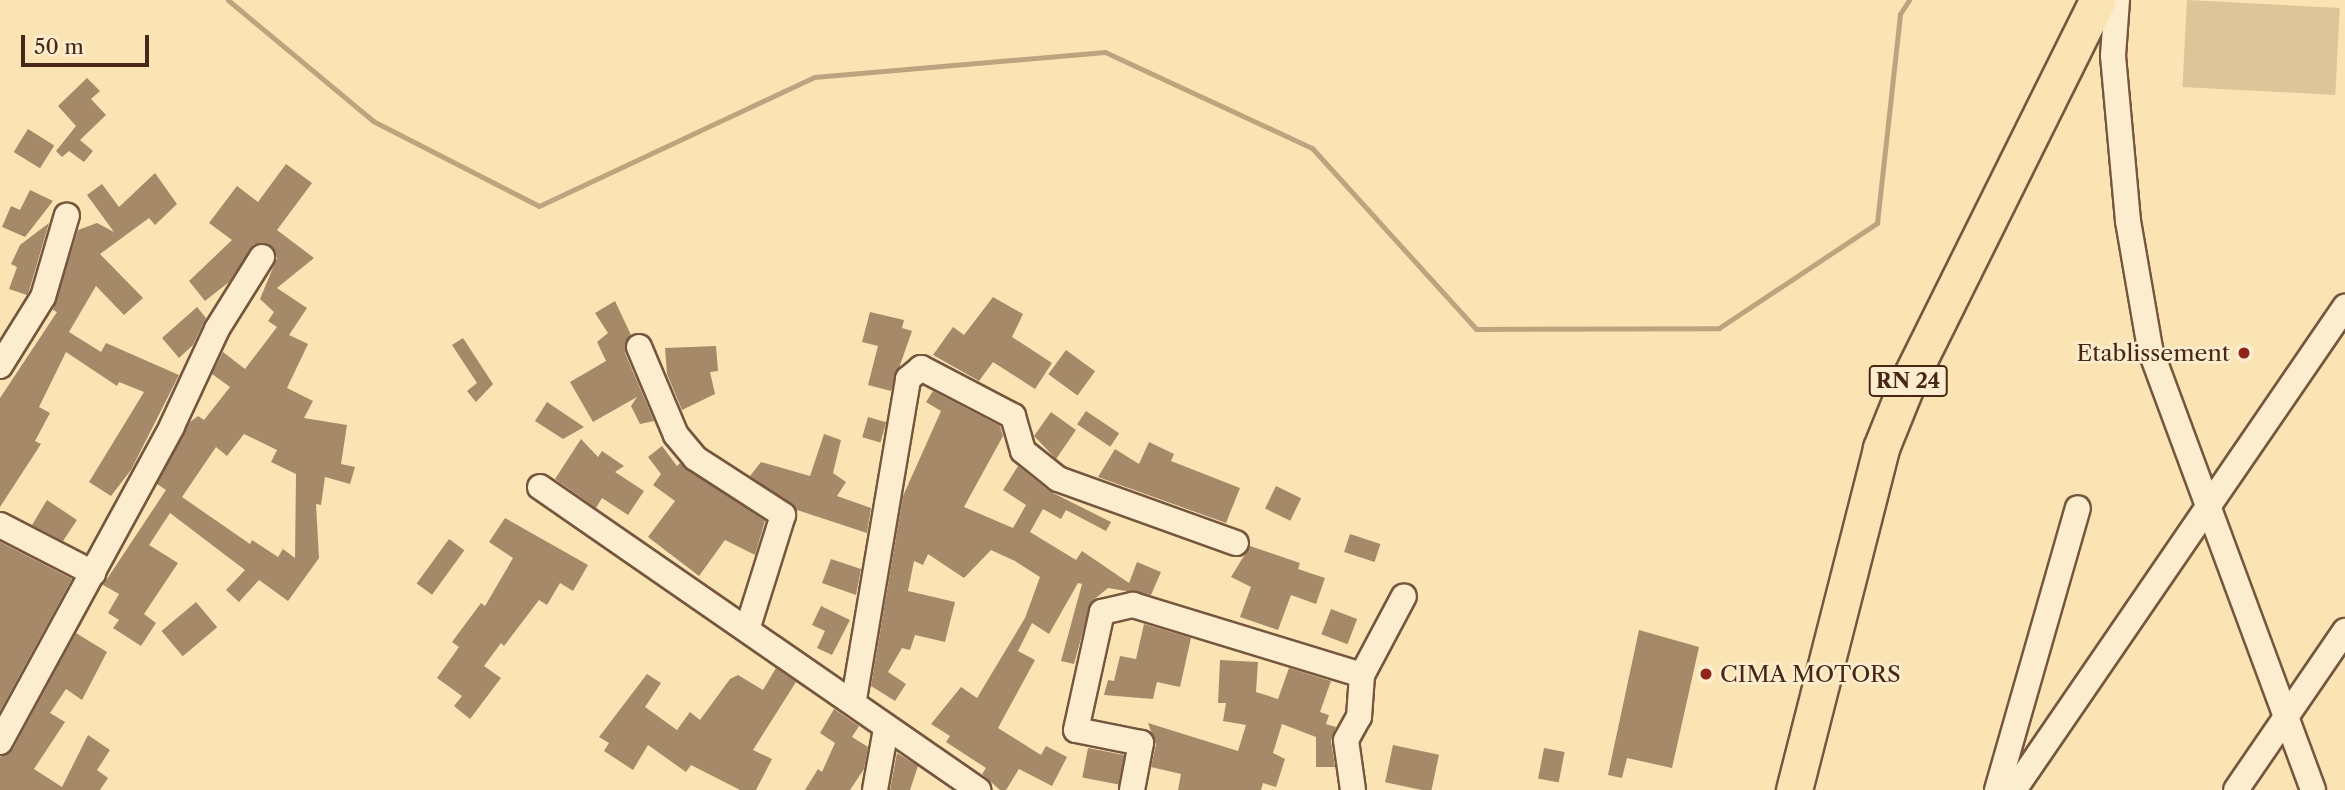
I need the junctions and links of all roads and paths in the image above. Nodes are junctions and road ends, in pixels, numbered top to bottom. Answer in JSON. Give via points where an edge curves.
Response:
{"nodes":[{"id":1,"x":2073,"y":0,"type":"edge"},
{"id":2,"x":2098,"y":0,"type":"edge"},
{"id":3,"x":2118,"y":0,"type":"edge"},
{"id":4,"x":68,"y":215,"type":"dead end"},
{"id":5,"x":262,"y":257,"type":"dead end"},
{"id":6,"x":2345,"y":307,"type":"edge"},
{"id":7,"x":639,"y":347,"type":"dead end"},
{"id":8,"x":0,"y":366,"type":"edge"},
{"id":9,"x":540,"y":487,"type":"dead end"},
{"id":10,"x":2078,"y":508,"type":"dead end"},
{"id":11,"x":2208,"y":510,"type":"junction"},
{"id":12,"x":0,"y":525,"type":"edge"},
{"id":13,"x":1236,"y":543,"type":"dead end"},
{"id":14,"x":93,"y":573,"type":"junction"},
{"id":15,"x":1404,"y":596,"type":"dead end"},
{"id":16,"x":748,"y":627,"type":"junction"},
{"id":17,"x":2345,"y":631,"type":"edge"},
{"id":18,"x":1362,"y":675,"type":"junction"},
{"id":19,"x":854,"y":699,"type":"junction"},
{"id":20,"x":2288,"y":715,"type":"junction"},
{"id":21,"x":886,"y":729,"type":"junction"},
{"id":22,"x":0,"y":743,"type":"edge"},
{"id":23,"x":875,"y":790,"type":"edge"},
{"id":24,"x":978,"y":790,"type":"edge"},
{"id":25,"x":1132,"y":790,"type":"edge"},
{"id":26,"x":1353,"y":790,"type":"edge"},
{"id":27,"x":1780,"y":790,"type":"edge"},
{"id":28,"x":1794,"y":790,"type":"edge"},
{"id":29,"x":1997,"y":790,"type":"edge"},
{"id":30,"x":2014,"y":790,"type":"edge"},
{"id":31,"x":2236,"y":790,"type":"edge"},
{"id":32,"x":2313,"y":790,"type":"edge"}],
"edges":[{"from":1,"to":27,"type":"highway","number":"RN 24","via":[[2002,155],[1911,328],[1870,429],[1844,506]]},
{"from":2,"to":28,"type":"highway","number":"RN 24","via":[[1906,386],[1881,448]]},
{"from":3,"to":11,"type":"street","via":[[2113,56],[2133,267],[2165,398]]},
{"from":4,"to":8,"type":"street","via":[[43,297]]},
{"from":5,"to":14,"type":"street","via":[[217,329],[173,426]]},
{"from":6,"to":11,"type":"street"},
{"from":7,"to":16,"type":"street","via":[[676,435],[695,458],[783,515]]},
{"from":9,"to":16,"type":"street"},
{"from":10,"to":29,"type":"street"},
{"from":11,"to":20,"type":"street"},
{"from":11,"to":30,"type":"street"},
{"from":12,"to":14,"type":"street"},
{"from":13,"to":19,"type":"street","via":[[1046,472],[1023,451],[1013,416],[922,369],[908,379]]},
{"from":14,"to":22,"type":"street"},
{"from":15,"to":18,"type":"street"},
{"from":16,"to":19,"type":"street"},
{"from":17,"to":20,"type":"street"},
{"from":18,"to":25,"type":"street","via":[[1133,605],[1102,612],[1076,730],[1141,743]]},
{"from":18,"to":26,"type":"street","via":[[1359,717],[1346,740]]},
{"from":19,"to":21,"type":"street"},
{"from":20,"to":31,"type":"street"},
{"from":20,"to":32,"type":"street"},
{"from":21,"to":23,"type":"street"},
{"from":21,"to":24,"type":"street"}]}
